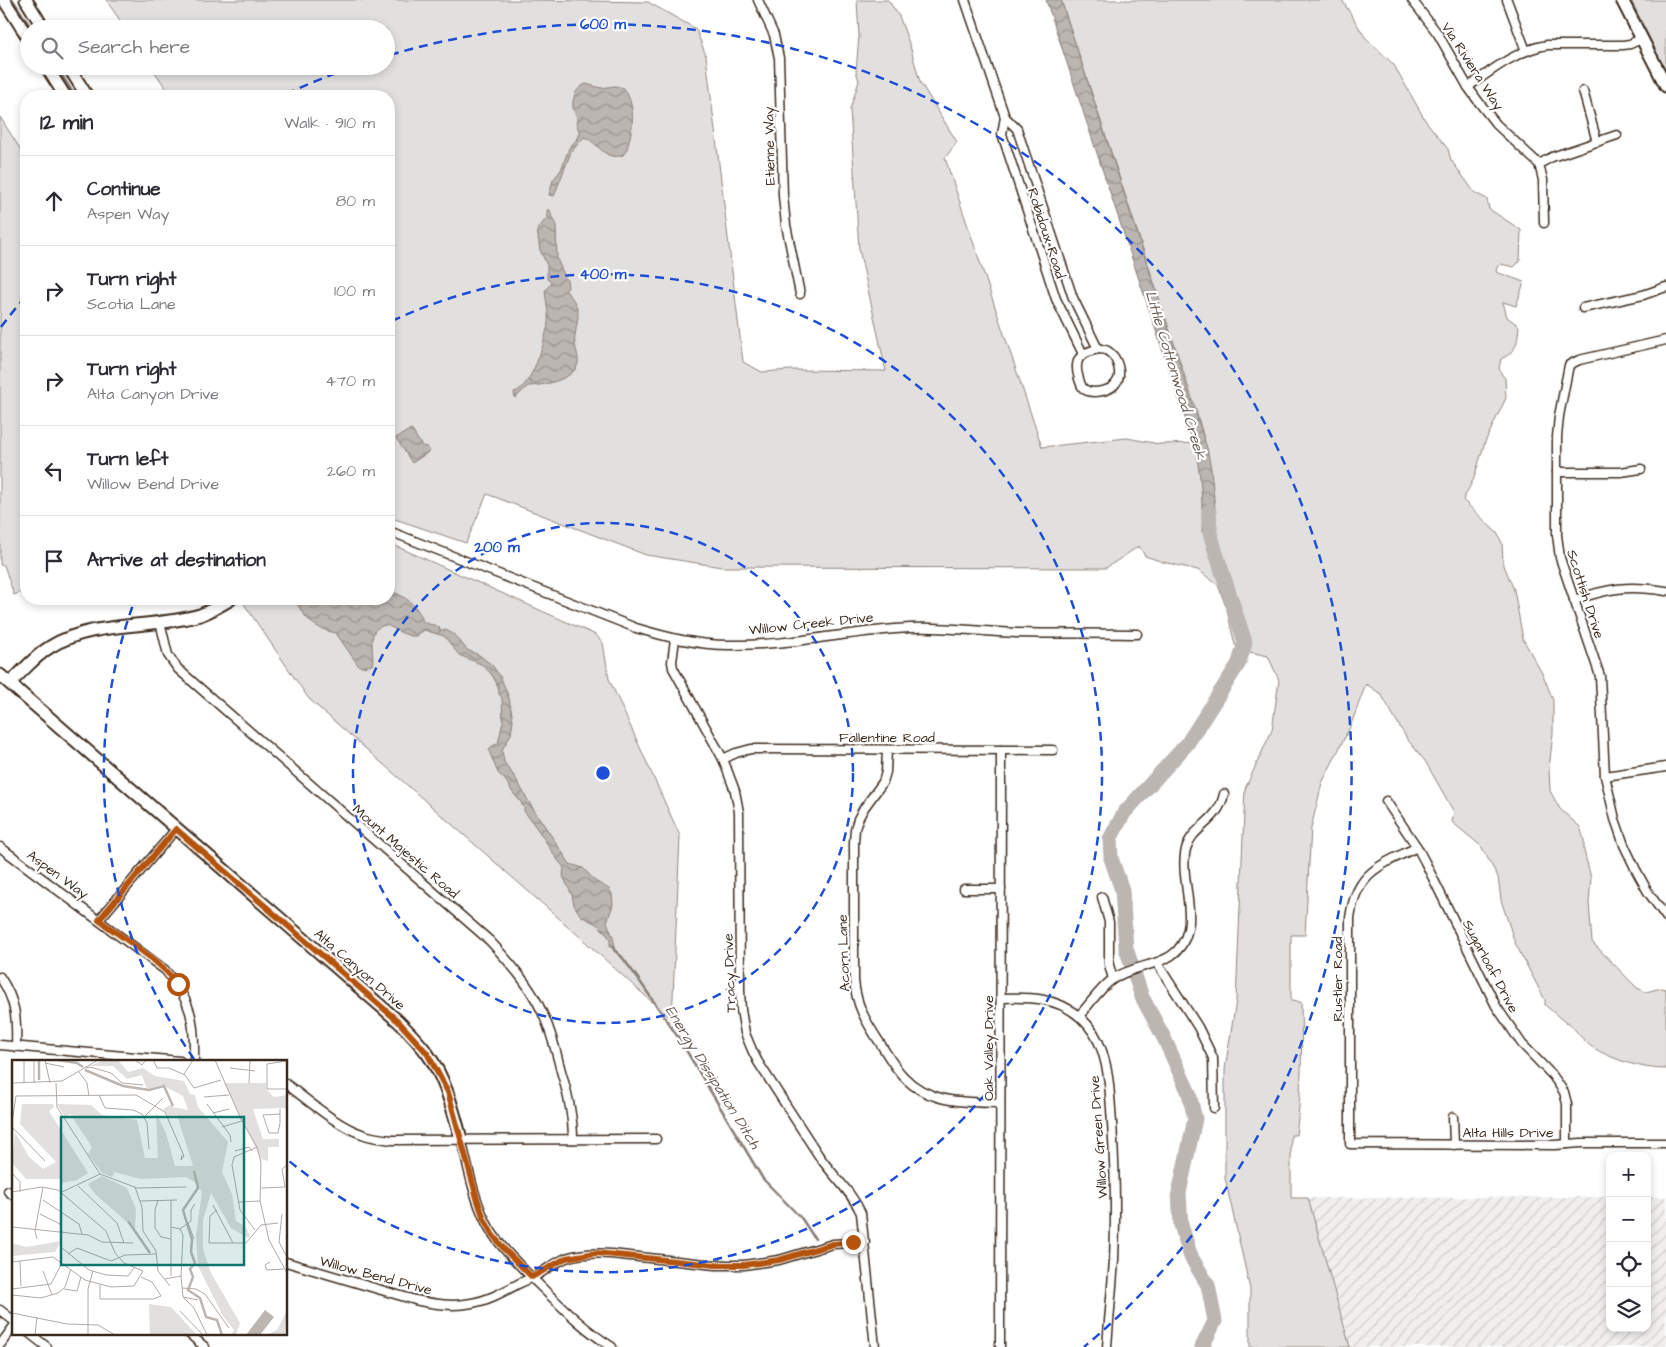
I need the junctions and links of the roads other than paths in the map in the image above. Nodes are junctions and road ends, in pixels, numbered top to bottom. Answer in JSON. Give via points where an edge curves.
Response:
{"nodes":[{"id":1,"x":4,"y":0,"type":"edge"},
{"id":2,"x":26,"y":0,"type":"edge"},
{"id":3,"x":758,"y":0,"type":"edge"},
{"id":4,"x":965,"y":0,"type":"edge"},
{"id":5,"x":1412,"y":0,"type":"edge"},
{"id":6,"x":1507,"y":0,"type":"edge"},
{"id":7,"x":1622,"y":0,"type":"edge"},
{"id":8,"x":38,"y":20,"type":"edge"},
{"id":9,"x":20,"y":25,"type":"edge"},
{"id":10,"x":1641,"y":39,"type":"junction"},
{"id":11,"x":1526,"y":51,"type":"junction"},
{"id":12,"x":52,"y":75,"type":"edge"},
{"id":13,"x":74,"y":75,"type":"edge"},
{"id":14,"x":1666,"y":86,"type":"edge"},
{"id":15,"x":1468,"y":87,"type":"junction"},
{"id":16,"x":61,"y":90,"type":"edge"},
{"id":17,"x":83,"y":90,"type":"edge"},
{"id":18,"x":1583,"y":90,"type":"dead end"},
{"id":19,"x":1005,"y":117,"type":"junction"},
{"id":20,"x":1617,"y":135,"type":"dead end"},
{"id":21,"x":1597,"y":142,"type":"junction"},
{"id":22,"x":1539,"y":164,"type":"junction"},
{"id":23,"x":1544,"y":223,"type":"dead end"},
{"id":24,"x":1666,"y":287,"type":"edge"},
{"id":25,"x":800,"y":294,"type":"dead end"},
{"id":26,"x":1584,"y":308,"type":"dead end"},
{"id":27,"x":1666,"y":340,"type":"edge"},
{"id":28,"x":1098,"y":349,"type":"junction"},
{"id":29,"x":1083,"y":354,"type":"junction"},
{"id":30,"x":1641,"y":469,"type":"dead end"},
{"id":31,"x":1557,"y":472,"type":"junction"},
{"id":32,"x":395,"y":533,"type":"edge"},
{"id":33,"x":1666,"y":591,"type":"edge"},
{"id":34,"x":1574,"y":600,"type":"junction"},
{"id":35,"x":221,"y":605,"type":"edge"},
{"id":36,"x":160,"y":622,"type":"junction"},
{"id":37,"x":1137,"y":634,"type":"dead end"},
{"id":38,"x":675,"y":638,"type":"junction"},
{"id":39,"x":0,"y":675,"type":"edge"},
{"id":40,"x":10,"y":683,"type":"junction"},
{"id":41,"x":886,"y":750,"type":"junction"},
{"id":42,"x":1001,"y":750,"type":"junction"},
{"id":43,"x":1053,"y":750,"type":"dead end"},
{"id":44,"x":724,"y":759,"type":"junction"},
{"id":45,"x":1666,"y":767,"type":"edge"},
{"id":46,"x":1605,"y":776,"type":"junction"},
{"id":47,"x":1224,"y":794,"type":"dead end"},
{"id":48,"x":1386,"y":801,"type":"dead end"},
{"id":49,"x":176,"y":829,"type":"junction"},
{"id":50,"x":0,"y":847,"type":"edge"},
{"id":51,"x":1417,"y":847,"type":"junction"},
{"id":52,"x":964,"y":889,"type":"dead end"},
{"id":53,"x":1001,"y":889,"type":"junction"},
{"id":54,"x":1102,"y":897,"type":"dead end"},
{"id":55,"x":1666,"y":917,"type":"edge"},
{"id":56,"x":99,"y":920,"type":"junction"},
{"id":57,"x":1157,"y":963,"type":"junction"},
{"id":58,"x":0,"y":977,"type":"edge"},
{"id":59,"x":1117,"y":977,"type":"junction"},
{"id":60,"x":1001,"y":998,"type":"junction"},
{"id":61,"x":1080,"y":1016,"type":"junction"},
{"id":62,"x":0,"y":1045,"type":"edge"},
{"id":63,"x":16,"y":1047,"type":"junction"},
{"id":64,"x":168,"y":1060,"type":"edge"},
{"id":65,"x":194,"y":1060,"type":"edge"},
{"id":66,"x":288,"y":1085,"type":"edge"},
{"id":67,"x":1000,"y":1102,"type":"junction"},
{"id":68,"x":1214,"y":1108,"type":"dead end"},
{"id":69,"x":1453,"y":1117,"type":"dead end"},
{"id":70,"x":461,"y":1139,"type":"junction"},
{"id":71,"x":573,"y":1139,"type":"junction"},
{"id":72,"x":656,"y":1139,"type":"dead end"},
{"id":73,"x":1666,"y":1143,"type":"edge"},
{"id":74,"x":1350,"y":1144,"type":"joint"},
{"id":75,"x":1567,"y":1144,"type":"junction"},
{"id":76,"x":1454,"y":1145,"type":"junction"},
{"id":77,"x":865,"y":1242,"type":"junction"},
{"id":78,"x":288,"y":1263,"type":"edge"},
{"id":79,"x":532,"y":1277,"type":"junction"},
{"id":80,"x":0,"y":1310,"type":"edge"},
{"id":81,"x":12,"y":1319,"type":"edge"},
{"id":82,"x":12,"y":1329,"type":"edge"},
{"id":83,"x":31,"y":1334,"type":"edge"},
{"id":84,"x":189,"y":1334,"type":"edge"},
{"id":85,"x":0,"y":1345,"type":"edge"},
{"id":86,"x":47,"y":1347,"type":"edge"},
{"id":87,"x":206,"y":1347,"type":"edge"},
{"id":88,"x":612,"y":1347,"type":"edge"},
{"id":89,"x":875,"y":1347,"type":"edge"},
{"id":90,"x":1000,"y":1347,"type":"edge"},
{"id":91,"x":1107,"y":1347,"type":"edge"}],
"edges":[{"from":1,"to":9,"type":"street"},
{"from":2,"to":8,"type":"street"},
{"from":3,"to":25,"type":"street","name":"Etienne Way","via":[[774,35],[779,58],[783,196]]},
{"from":4,"to":19,"type":"street","name":"Robidoux Road"},
{"from":5,"to":15,"type":"street","name":"Via Riviera Way","via":[[1438,34]]},
{"from":6,"to":11,"type":"street"},
{"from":7,"to":10,"type":"street"},
{"from":10,"to":11,"type":"street","via":[[1623,45],[1546,45]]},
{"from":10,"to":14,"type":"street"},
{"from":11,"to":15,"type":"street","via":[[1499,64]]},
{"from":12,"to":16,"type":"street"},
{"from":13,"to":17,"type":"street"},
{"from":15,"to":22,"type":"street","name":"Via Riviera Way","via":[[1496,124]]},
{"from":18,"to":21,"type":"street"},
{"from":19,"to":28,"type":"street","name":"Robidoux Road","via":[[1018,129],[1073,298]]},
{"from":19,"to":29,"type":"street","name":"Robidoux Road","via":[[1002,134],[1056,299]]},
{"from":20,"to":21,"type":"street"},
{"from":21,"to":22,"type":"street"},
{"from":22,"to":23,"type":"street","via":[[1544,180]]},
{"from":24,"to":26,"type":"street"},
{"from":27,"to":31,"type":"street","name":"Scottish Drive","via":[[1569,365],[1558,424]]},
{"from":28,"to":29,"type":"street"},
{"from":28,"to":29,"type":"street","name":"Robidoux Road","via":[[1106,350],[1115,358],[1119,372],[1112,387],[1097,392],[1084,389],[1076,370]]},
{"from":30,"to":31,"type":"street"},
{"from":31,"to":34,"type":"street","name":"Scottish Drive","via":[[1558,546],[1563,572]]},
{"from":32,"to":38,"type":"street","name":"Willow Creek Drive","via":[[636,628]]},
{"from":33,"to":34,"type":"street","via":[[1617,588]]},
{"from":34,"to":46,"type":"street","name":"Scottish Drive","via":[[1600,676]]},
{"from":35,"to":36,"type":"street","via":[[200,614]]},
{"from":36,"to":40,"type":"street","via":[[94,631],[64,639],[38,655]]},
{"from":36,"to":71,"type":"street","name":"Mount Majestic Road","via":[[168,655],[178,669],[490,941],[510,963],[528,986],[553,1040],[572,1113]]},
{"from":37,"to":38,"type":"street","name":"Willow Creek Drive","via":[[925,628],[754,645]]},
{"from":38,"to":44,"type":"street","name":"Tracy Drive","via":[[673,668]]},
{"from":39,"to":40,"type":"street","name":"Alta Canyon Drive"},
{"from":40,"to":49,"type":"street","name":"Alta Canyon Drive"},
{"from":41,"to":42,"type":"street","name":"Fallentine Road"},
{"from":41,"to":44,"type":"street","name":"Fallentine Road","via":[[751,749]]},
{"from":41,"to":67,"type":"street","name":"Acorn Lane","via":[[883,782],[858,818],[854,842],[855,994],[866,1022],[904,1078],[940,1098]]},
{"from":42,"to":43,"type":"street","name":"Fallentine Road"},
{"from":42,"to":53,"type":"street","name":"Oak Valley Drive"},
{"from":44,"to":77,"type":"street","name":"Tracy Drive","via":[[739,812],[740,991],[745,1033],[758,1062],[819,1156],[856,1202]]},
{"from":45,"to":46,"type":"street"},
{"from":46,"to":55,"type":"street","name":"Scottish Drive","via":[[1624,845],[1648,892]]},
{"from":47,"to":57,"type":"street","via":[[1217,813],[1186,847],[1189,918],[1185,939],[1173,955]]},
{"from":48,"to":51,"type":"street","name":"Sugarloaf Drive"},
{"from":49,"to":56,"type":"street"},
{"from":49,"to":70,"type":"street","name":"Alta Canyon Drive","via":[[413,1036],[427,1053],[448,1092]]},
{"from":50,"to":56,"type":"street","name":"Aspen Way"},
{"from":51,"to":74,"type":"street","name":"Rustler Road","via":[[1368,875],[1352,901]]},
{"from":51,"to":75,"type":"street","name":"Sugarloaf Drive","via":[[1496,1006],[1522,1044],[1564,1092]]},
{"from":52,"to":53,"type":"street"},
{"from":53,"to":60,"type":"street","name":"Oak Valley Drive"},
{"from":54,"to":59,"type":"street","via":[[1109,922],[1109,965]]},
{"from":56,"to":65,"type":"street","name":"Aspen Way","via":[[166,970],[178,984],[192,1017]]},
{"from":57,"to":59,"type":"street"},
{"from":57,"to":68,"type":"street","via":[[1213,1058]]},
{"from":58,"to":63,"type":"street","via":[[16,1012]]},
{"from":59,"to":61,"type":"street"},
{"from":60,"to":61,"type":"street","name":"Willow Green Drive","via":[[1040,998]]},
{"from":60,"to":67,"type":"street","name":"Oak Valley Drive"},
{"from":61,"to":91,"type":"street","name":"Willow Green Drive","via":[[1093,1032],[1103,1053],[1110,1103],[1115,1217]]},
{"from":62,"to":63,"type":"street"},
{"from":63,"to":64,"type":"street"},
{"from":66,"to":70,"type":"street","via":[[348,1128],[363,1134],[393,1140]]},
{"from":67,"to":90,"type":"street","name":"Oak Valley Drive"},
{"from":69,"to":76,"type":"street"},
{"from":70,"to":71,"type":"street"},
{"from":70,"to":79,"type":"street","name":"Alta Canyon Drive","via":[[477,1198],[492,1234]]},
{"from":71,"to":72,"type":"street"},
{"from":73,"to":75,"type":"street","name":"Alta Hills Drive"},
{"from":74,"to":76,"type":"street","name":"Alta Hills Drive"},
{"from":75,"to":76,"type":"street","name":"Alta Hills Drive"},
{"from":77,"to":79,"type":"street","name":"Willow Bend Drive","via":[[833,1244],[779,1260],[744,1265],[596,1253],[566,1258]]},
{"from":77,"to":89,"type":"street","name":"Tracy Drive"},
{"from":78,"to":79,"type":"street","name":"Willow Bend Drive","via":[[434,1304],[453,1305],[488,1299]]},
{"from":79,"to":88,"type":"street","name":"Alta Canyon Drive","via":[[576,1321]]},
{"from":80,"to":81,"type":"street"},
{"from":82,"to":85,"type":"street"},
{"from":83,"to":86,"type":"street"},
{"from":84,"to":87,"type":"street"}]}
